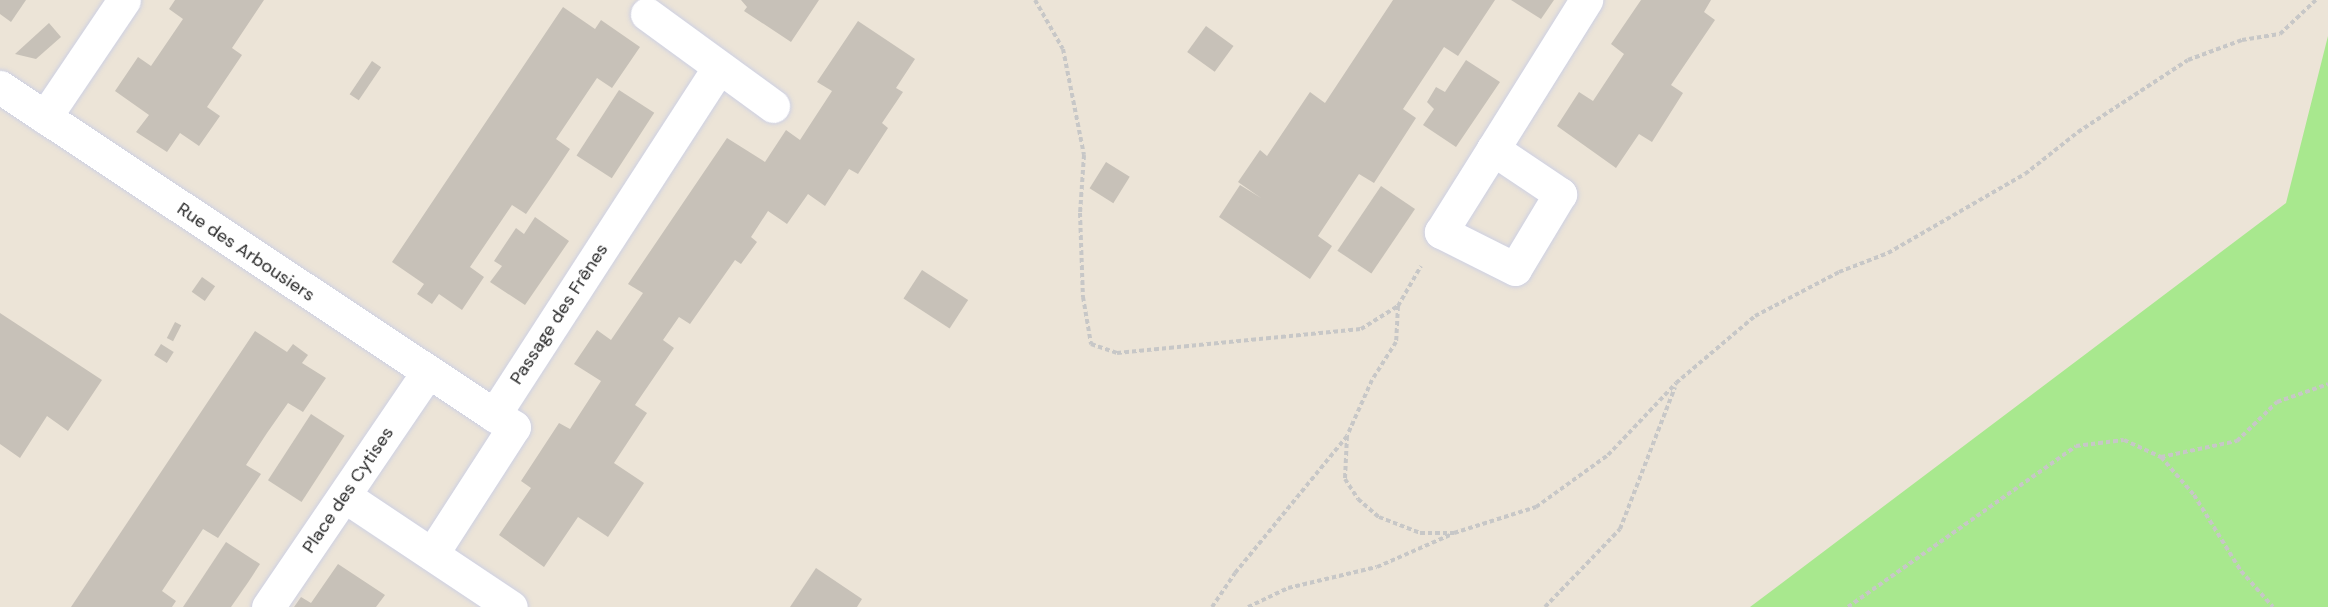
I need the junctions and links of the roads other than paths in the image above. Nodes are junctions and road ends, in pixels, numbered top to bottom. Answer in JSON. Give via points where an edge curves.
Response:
{"nodes":[{"id":1,"x":124,"y":0,"type":"edge"},
{"id":2,"x":1586,"y":0,"type":"edge"},
{"id":3,"x":647,"y":14,"type":"dead end"},
{"id":4,"x":719,"y":67,"type":"junction"},
{"id":5,"x":0,"y":87,"type":"edge"},
{"id":6,"x":773,"y":106,"type":"dead end"},
{"id":7,"x":45,"y":117,"type":"junction"},
{"id":8,"x":1493,"y":149,"type":"junction"},
{"id":9,"x":427,"y":373,"type":"junction"},
{"id":10,"x":494,"y":415,"type":"junction"},
{"id":11,"x":346,"y":496,"type":"junction"},
{"id":12,"x":432,"y":554,"type":"junction"},
{"id":13,"x":268,"y":607,"type":"edge"},
{"id":14,"x":511,"y":607,"type":"edge"}],
"edges":[{"from":1,"to":7,"type":"street"},
{"from":2,"to":8,"type":"street"},
{"from":3,"to":4,"type":"street"},
{"from":4,"to":6,"type":"street"},
{"from":4,"to":10,"type":"street","name":"Passage des Frênes"},
{"from":5,"to":7,"type":"street","name":"Rue des Arbousiers"},
{"from":7,"to":9,"type":"street","name":"Rue des Arbousiers"},
{"from":8,"to":8,"type":"street","via":[[1441,232],[1515,269],[1560,194]]},
{"from":9,"to":10,"type":"street","name":"Rue des Arbousiers"},
{"from":9,"to":11,"type":"street","name":"Place des Cytises"},
{"from":10,"to":12,"type":"street","via":[[514,427]]},
{"from":11,"to":12,"type":"street"},
{"from":11,"to":13,"type":"street","name":"Place des Cytises"},
{"from":12,"to":14,"type":"street"}]}
